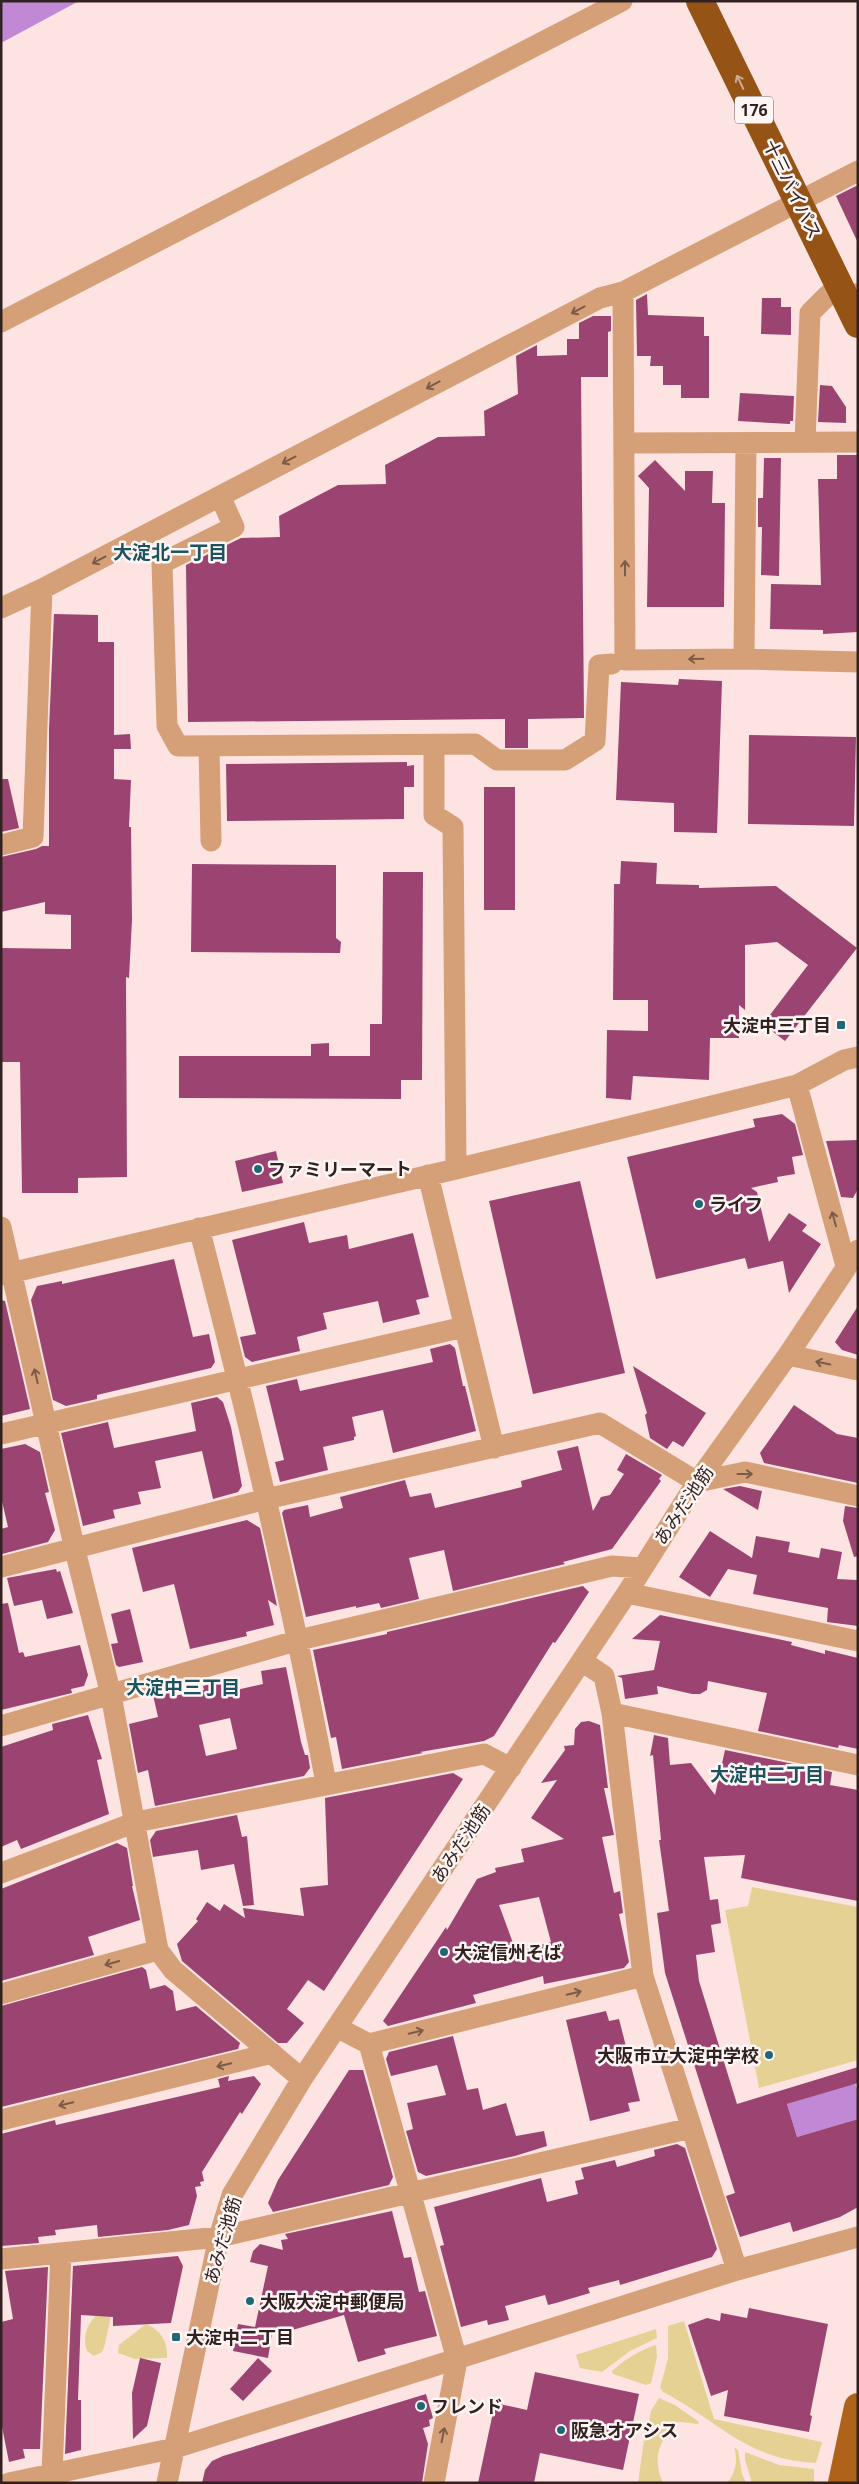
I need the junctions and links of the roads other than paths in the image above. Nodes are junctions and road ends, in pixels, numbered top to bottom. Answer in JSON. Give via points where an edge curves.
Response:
{"nodes":[{"id":1,"x":622,"y":1,"type":"edge"},
{"id":2,"x":700,"y":1,"type":"edge"},
{"id":3,"x":858,"y":171,"type":"edge"},
{"id":4,"x":822,"y":250,"type":"junction"},
{"id":5,"x":622,"y":292,"type":"junction"},
{"id":6,"x":858,"y":294,"type":"edge"},
{"id":7,"x":858,"y":300,"type":"edge"},
{"id":8,"x":1,"y":322,"type":"edge"},
{"id":9,"x":858,"y":324,"type":"edge"},
{"id":10,"x":806,"y":442,"type":"junction"},
{"id":11,"x":858,"y":442,"type":"edge"},
{"id":12,"x":625,"y":443,"type":"junction"},
{"id":13,"x":746,"y":443,"type":"junction"},
{"id":14,"x":220,"y":496,"type":"junction"},
{"id":15,"x":42,"y":589,"type":"junction"},
{"id":16,"x":1,"y":608,"type":"edge"},
{"id":17,"x":744,"y":659,"type":"junction"},
{"id":18,"x":858,"y":662,"type":"edge"},
{"id":19,"x":612,"y":664,"type":"dead end"},
{"id":20,"x":434,"y":745,"type":"junction"},
{"id":21,"x":210,"y":747,"type":"junction"},
{"id":22,"x":211,"y":841,"type":"dead end"},
{"id":23,"x":1,"y":845,"type":"edge"},
{"id":24,"x":858,"y":1057,"type":"edge"},
{"id":25,"x":797,"y":1085,"type":"junction"},
{"id":26,"x":456,"y":1169,"type":"junction"},
{"id":27,"x":428,"y":1175,"type":"junction"},
{"id":28,"x":1,"y":1227,"type":"edge"},
{"id":29,"x":199,"y":1228,"type":"junction"},
{"id":30,"x":852,"y":1258,"type":"edge"},
{"id":31,"x":6,"y":1274,"type":"edge"},
{"id":32,"x":464,"y":1327,"type":"junction"},
{"id":33,"x":788,"y":1355,"type":"junction"},
{"id":34,"x":858,"y":1370,"type":"edge"},
{"id":35,"x":239,"y":1381,"type":"junction"},
{"id":36,"x":47,"y":1423,"type":"junction"},
{"id":37,"x":1,"y":1434,"type":"edge"},
{"id":38,"x":494,"y":1448,"type":"junction"},
{"id":39,"x":697,"y":1482,"type":"junction"},
{"id":40,"x":858,"y":1496,"type":"edge"},
{"id":41,"x":266,"y":1499,"type":"junction"},
{"id":42,"x":74,"y":1550,"type":"junction"},
{"id":43,"x":1,"y":1567,"type":"edge"},
{"id":44,"x":642,"y":1568,"type":"junction"},
{"id":45,"x":627,"y":1593,"type":"junction"},
{"id":46,"x":299,"y":1640,"type":"junction"},
{"id":47,"x":858,"y":1641,"type":"edge"},
{"id":48,"x":582,"y":1661,"type":"junction"},
{"id":49,"x":111,"y":1695,"type":"junction"},
{"id":50,"x":612,"y":1713,"type":"junction"},
{"id":51,"x":1,"y":1726,"type":"edge"},
{"id":52,"x":858,"y":1765,"type":"edge"},
{"id":53,"x":510,"y":1768,"type":"junction"},
{"id":54,"x":326,"y":1783,"type":"junction"},
{"id":55,"x":136,"y":1822,"type":"junction"},
{"id":56,"x":1,"y":1873,"type":"edge"},
{"id":57,"x":158,"y":1950,"type":"junction"},
{"id":58,"x":643,"y":1976,"type":"junction"},
{"id":59,"x":1,"y":1994,"type":"edge"},
{"id":60,"x":338,"y":2028,"type":"junction"},
{"id":61,"x":369,"y":2044,"type":"junction"},
{"id":62,"x":272,"y":2053,"type":"junction"},
{"id":63,"x":302,"y":2079,"type":"junction"},
{"id":64,"x":1,"y":2120,"type":"edge"},
{"id":65,"x":691,"y":2128,"type":"junction"},
{"id":66,"x":410,"y":2194,"type":"junction"},
{"id":67,"x":219,"y":2237,"type":"junction"},
{"id":68,"x":858,"y":2237,"type":"edge"},
{"id":69,"x":61,"y":2253,"type":"junction"},
{"id":70,"x":1,"y":2259,"type":"edge"},
{"id":71,"x":737,"y":2270,"type":"junction"},
{"id":72,"x":457,"y":2360,"type":"junction"},
{"id":73,"x":858,"y":2407,"type":"edge"},
{"id":74,"x":175,"y":2448,"type":"junction"},
{"id":75,"x":52,"y":2473,"type":"junction"},
{"id":76,"x":9,"y":2483,"type":"edge"},
{"id":77,"x":167,"y":2483,"type":"edge"},
{"id":78,"x":434,"y":2483,"type":"edge"},
{"id":79,"x":842,"y":2483,"type":"edge"}],
"edges":[{"from":1,"to":8,"type":"street"},
{"from":4,"to":2,"type":"highway","name":"十三バイパス","number":"176","one_way":true,"bridge":true},
{"from":3,"to":5,"type":"street"},
{"from":4,"to":7,"type":"highway","bridge":true},
{"from":4,"to":9,"type":"highway","name":"十三バイパス","number":"176","bridge":true},
{"from":5,"to":12,"type":"street"},
{"from":5,"to":14,"type":"street","one_way":true,"via":[[600,298]]},
{"from":6,"to":10,"type":"street","via":[[829,294],[810,313]]},
{"from":10,"to":11,"type":"street"},
{"from":10,"to":13,"type":"street"},
{"from":12,"to":13,"type":"street"},
{"from":17,"to":12,"type":"street","one_way":true,"via":[[625,660]]},
{"from":13,"to":17,"type":"street"},
{"from":14,"to":15,"type":"street","one_way":true},
{"from":14,"to":21,"type":"street","via":[[234,527],[162,563],[167,726],[178,746]]},
{"from":15,"to":16,"type":"street"},
{"from":15,"to":23,"type":"street","via":[[33,838]]},
{"from":17,"to":18,"type":"street"},
{"from":19,"to":20,"type":"street","via":[[599,665],[595,741],[565,760],[496,760],[475,744]]},
{"from":20,"to":21,"type":"street"},
{"from":20,"to":26,"type":"street","via":[[434,815],[453,827]]},
{"from":21,"to":22,"type":"street"},
{"from":24,"to":25,"type":"street","via":[[844,1060]]},
{"from":25,"to":26,"type":"street"},
{"from":30,"to":25,"type":"street","one_way":true},
{"from":26,"to":27,"type":"street"},
{"from":27,"to":29,"type":"street"},
{"from":27,"to":32,"type":"street"},
{"from":28,"to":31,"type":"street"},
{"from":29,"to":31,"type":"street"},
{"from":29,"to":35,"type":"street"},
{"from":30,"to":33,"type":"street","name":"あみだ池筋"},
{"from":36,"to":31,"type":"street","one_way":true},
{"from":32,"to":35,"type":"street"},
{"from":32,"to":38,"type":"street"},
{"from":34,"to":33,"type":"street","one_way":true},
{"from":33,"to":39,"type":"street","name":"あみだ池筋"},
{"from":35,"to":36,"type":"street"},
{"from":35,"to":41,"type":"street"},
{"from":36,"to":37,"type":"street"},
{"from":36,"to":42,"type":"street"},
{"from":38,"to":39,"type":"street","via":[[600,1423]]},
{"from":38,"to":41,"type":"street"},
{"from":39,"to":40,"type":"street","one_way":true,"via":[[745,1472]]},
{"from":39,"to":44,"type":"street","name":"あみだ池筋"},
{"from":41,"to":42,"type":"street"},
{"from":41,"to":46,"type":"street"},
{"from":42,"to":43,"type":"street"},
{"from":42,"to":49,"type":"street"},
{"from":44,"to":45,"type":"street","name":"あみだ池筋"},
{"from":44,"to":46,"type":"street","via":[[612,1566]]},
{"from":45,"to":47,"type":"street"},
{"from":45,"to":48,"type":"street","name":"あみだ池筋"},
{"from":46,"to":49,"type":"street"},
{"from":46,"to":54,"type":"street"},
{"from":48,"to":50,"type":"street","via":[[604,1676]]},
{"from":48,"to":53,"type":"street","name":"あみだ池筋"},
{"from":49,"to":51,"type":"street"},
{"from":49,"to":55,"type":"street"},
{"from":50,"to":52,"type":"street"},
{"from":50,"to":58,"type":"street"},
{"from":53,"to":54,"type":"street","via":[[484,1754]]},
{"from":53,"to":60,"type":"street","name":"あみだ池筋"},
{"from":54,"to":55,"type":"street"},
{"from":55,"to":56,"type":"street"},
{"from":55,"to":57,"type":"street"},
{"from":57,"to":59,"type":"street","one_way":true},
{"from":57,"to":62,"type":"street","via":[[173,1970]]},
{"from":61,"to":58,"type":"street","one_way":true},
{"from":58,"to":65,"type":"street"},
{"from":60,"to":61,"type":"street"},
{"from":60,"to":63,"type":"street","name":"あみだ池筋"},
{"from":61,"to":66,"type":"street"},
{"from":62,"to":63,"type":"street"},
{"from":62,"to":64,"type":"street","one_way":true},
{"from":63,"to":67,"type":"street","name":"あみだ池筋","via":[[232,2195]]},
{"from":65,"to":66,"type":"street"},
{"from":65,"to":71,"type":"street"},
{"from":66,"to":67,"type":"street"},
{"from":66,"to":72,"type":"street"},
{"from":67,"to":69,"type":"street"},
{"from":67,"to":74,"type":"street","name":"あみだ池筋"},
{"from":68,"to":71,"type":"street"},
{"from":69,"to":70,"type":"street"},
{"from":69,"to":75,"type":"street"},
{"from":71,"to":72,"type":"street"},
{"from":72,"to":74,"type":"street"},
{"from":78,"to":72,"type":"street","one_way":true},
{"from":73,"to":79,"type":"main road"},
{"from":74,"to":75,"type":"street"},
{"from":74,"to":77,"type":"street","name":"あみだ池筋"},
{"from":75,"to":76,"type":"street"}]}
